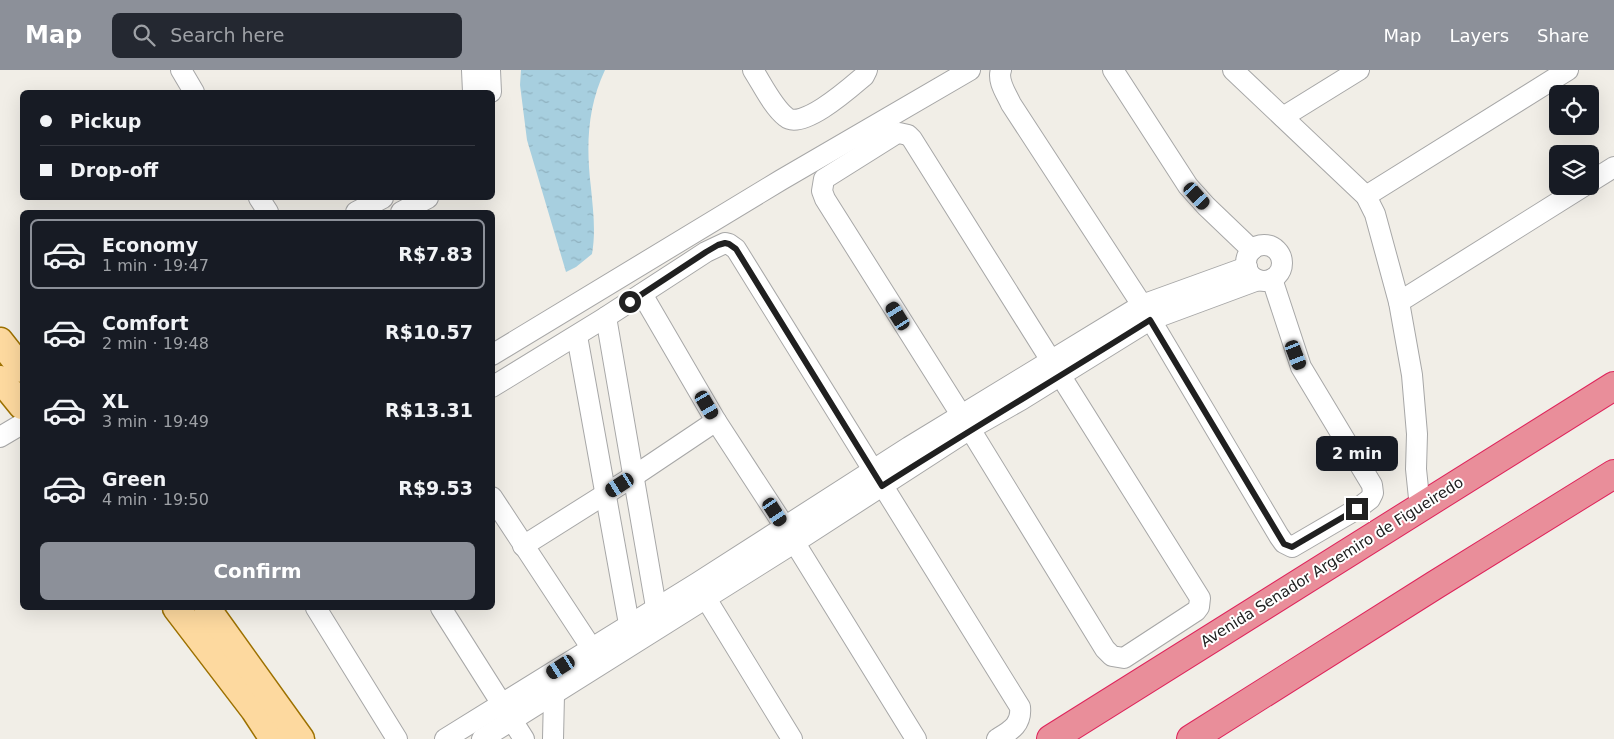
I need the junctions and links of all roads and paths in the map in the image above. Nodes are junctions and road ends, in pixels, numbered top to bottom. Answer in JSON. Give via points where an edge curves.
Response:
{"nodes":[{"id":1,"x":182,"y":70,"type":"edge"},
{"id":2,"x":472,"y":70,"type":"edge"},
{"id":3,"x":490,"y":70,"type":"edge"},
{"id":4,"x":752,"y":70,"type":"edge"},
{"id":5,"x":868,"y":70,"type":"edge"},
{"id":6,"x":970,"y":70,"type":"edge"},
{"id":7,"x":1001,"y":70,"type":"edge"},
{"id":8,"x":1113,"y":70,"type":"edge"},
{"id":9,"x":1234,"y":70,"type":"edge"},
{"id":10,"x":1359,"y":70,"type":"edge"},
{"id":11,"x":1568,"y":70,"type":"edge"},
{"id":12,"x":193,"y":90,"type":"edge"},
{"id":13,"x":473,"y":90,"type":"edge"},
{"id":14,"x":491,"y":90,"type":"edge"},
{"id":15,"x":1283,"y":117,"type":"junction"},
{"id":16,"x":1614,"y":167,"type":"edge"},
{"id":17,"x":1599,"y":176,"type":"edge"},
{"id":18,"x":1570,"y":195,"type":"edge"},
{"id":19,"x":1366,"y":196,"type":"junction"},
{"id":20,"x":378,"y":200,"type":"edge"},
{"id":21,"x":424,"y":200,"type":"edge"},
{"id":22,"x":360,"y":210,"type":"edge"},
{"id":23,"x":404,"y":210,"type":"edge"},
{"id":24,"x":1257,"y":269,"type":"junction"},
{"id":25,"x":642,"y":294,"type":"junction"},
{"id":26,"x":1399,"y":302,"type":"junction"},
{"id":27,"x":1146,"y":312,"type":"junction"},
{"id":28,"x":606,"y":317,"type":"junction"},
{"id":29,"x":577,"y":336,"type":"junction"},
{"id":30,"x":0,"y":341,"type":"edge"},
{"id":31,"x":495,"y":353,"type":"edge"},
{"id":32,"x":1056,"y":369,"type":"junction"},
{"id":33,"x":495,"y":385,"type":"edge"},
{"id":34,"x":1614,"y":386,"type":"edge"},
{"id":35,"x":10,"y":388,"type":"edge"},
{"id":36,"x":716,"y":421,"type":"junction"},
{"id":37,"x":966,"y":423,"type":"junction"},
{"id":38,"x":20,"y":425,"type":"edge"},
{"id":39,"x":0,"y":437,"type":"edge"},
{"id":40,"x":1614,"y":474,"type":"edge"},
{"id":41,"x":634,"y":476,"type":"junction"},
{"id":42,"x":877,"y":478,"type":"junction"},
{"id":43,"x":606,"y":494,"type":"junction"},
{"id":44,"x":495,"y":502,"type":"edge"},
{"id":45,"x":1420,"y":508,"type":"junction"},
{"id":46,"x":790,"y":535,"type":"junction"},
{"id":47,"x":523,"y":546,"type":"junction"},
{"id":48,"x":701,"y":590,"type":"junction"},
{"id":49,"x":656,"y":607,"type":"junction"},
{"id":50,"x":178,"y":610,"type":"edge"},
{"id":51,"x":207,"y":610,"type":"edge"},
{"id":52,"x":317,"y":610,"type":"edge"},
{"id":53,"x":442,"y":610,"type":"edge"},
{"id":54,"x":629,"y":624,"type":"junction"},
{"id":55,"x":214,"y":639,"type":"junction"},
{"id":56,"x":596,"y":656,"type":"junction"},
{"id":57,"x":554,"y":695,"type":"junction"},
{"id":58,"x":501,"y":704,"type":"junction"},
{"id":59,"x":512,"y":721,"type":"junction"},
{"id":60,"x":273,"y":739,"type":"edge"},
{"id":61,"x":301,"y":739,"type":"edge"},
{"id":62,"x":397,"y":739,"type":"edge"},
{"id":63,"x":445,"y":739,"type":"edge"},
{"id":64,"x":482,"y":739,"type":"edge"},
{"id":65,"x":524,"y":739,"type":"edge"},
{"id":66,"x":553,"y":739,"type":"edge"},
{"id":67,"x":792,"y":739,"type":"edge"},
{"id":68,"x":916,"y":739,"type":"edge"},
{"id":69,"x":997,"y":739,"type":"edge"},
{"id":70,"x":1051,"y":739,"type":"edge"},
{"id":71,"x":1192,"y":739,"type":"edge"}],
"edges":[{"from":1,"to":12,"type":"street"},
{"from":2,"to":13,"type":"street"},
{"from":3,"to":14,"type":"street"},
{"from":4,"to":5,"type":"street","via":[[780,111],[793,121],[811,116]]},
{"from":6,"to":31,"type":"street","via":[[772,185]]},
{"from":7,"to":27,"type":"street","via":[[1000,80],[1011,104]]},
{"from":8,"to":24,"type":"street","via":[[1188,186]]},
{"from":9,"to":15,"type":"street"},
{"from":10,"to":15,"type":"street"},
{"from":11,"to":19,"type":"street"},
{"from":15,"to":19,"type":"street"},
{"from":16,"to":17,"type":"street"},
{"from":18,"to":26,"type":"street"},
{"from":19,"to":26,"type":"street","via":[[1375,214]]},
{"from":20,"to":22,"type":"street"},
{"from":21,"to":23,"type":"street"},
{"from":24,"to":27,"type":"street"},
{"from":24,"to":27,"type":"street","via":[[1301,366],[1372,485],[1370,499],[1292,547],[1284,544],[1279,536]]},
{"from":25,"to":28,"type":"street"},
{"from":25,"to":36,"type":"street"},
{"from":25,"to":42,"type":"street","via":[[706,252],[725,243],[736,249]]},
{"from":26,"to":45,"type":"street","via":[[1412,375]]},
{"from":27,"to":32,"type":"street"},
{"from":28,"to":29,"type":"street"},
{"from":28,"to":41,"type":"street"},
{"from":29,"to":33,"type":"street"},
{"from":29,"to":43,"type":"street"},
{"from":30,"to":35,"type":"main road"},
{"from":32,"to":37,"type":"street"},
{"from":32,"to":37,"type":"street","via":[[1200,598],[1196,611],[1124,658],[1112,656],[1105,649]]},
{"from":32,"to":37,"type":"street","via":[[912,139],[904,133],[894,135],[824,179],[822,191]]},
{"from":34,"to":45,"type":"highway","name":"Avenida Senador Argemiro de Figueiredo"},
{"from":36,"to":41,"type":"street"},
{"from":36,"to":46,"type":"street"},
{"from":37,"to":42,"type":"street"},
{"from":38,"to":39,"type":"street"},
{"from":40,"to":71,"type":"highway"},
{"from":41,"to":43,"type":"street"},
{"from":41,"to":49,"type":"street"},
{"from":42,"to":46,"type":"street"},
{"from":42,"to":69,"type":"street","via":[[1020,707],[1018,723]]},
{"from":43,"to":47,"type":"street"},
{"from":43,"to":54,"type":"street"},
{"from":44,"to":47,"type":"street"},
{"from":45,"to":70,"type":"highway","name":"Avenida Senador Argemiro de Figueiredo"},
{"from":46,"to":48,"type":"street"},
{"from":46,"to":68,"type":"street"},
{"from":47,"to":56,"type":"street"},
{"from":48,"to":49,"type":"street"},
{"from":48,"to":56,"type":"street"},
{"from":48,"to":67,"type":"street"},
{"from":49,"to":54,"type":"street"},
{"from":50,"to":55,"type":"main road"},
{"from":51,"to":55,"type":"main road"},
{"from":52,"to":62,"type":"street"},
{"from":53,"to":58,"type":"street"},
{"from":54,"to":56,"type":"street"},
{"from":55,"to":60,"type":"main road"},
{"from":55,"to":61,"type":"main road"},
{"from":56,"to":57,"type":"street"},
{"from":56,"to":58,"type":"street"},
{"from":57,"to":59,"type":"street"},
{"from":57,"to":66,"type":"street"},
{"from":58,"to":59,"type":"street"},
{"from":58,"to":63,"type":"street"},
{"from":59,"to":64,"type":"street"},
{"from":59,"to":65,"type":"street"}]}
